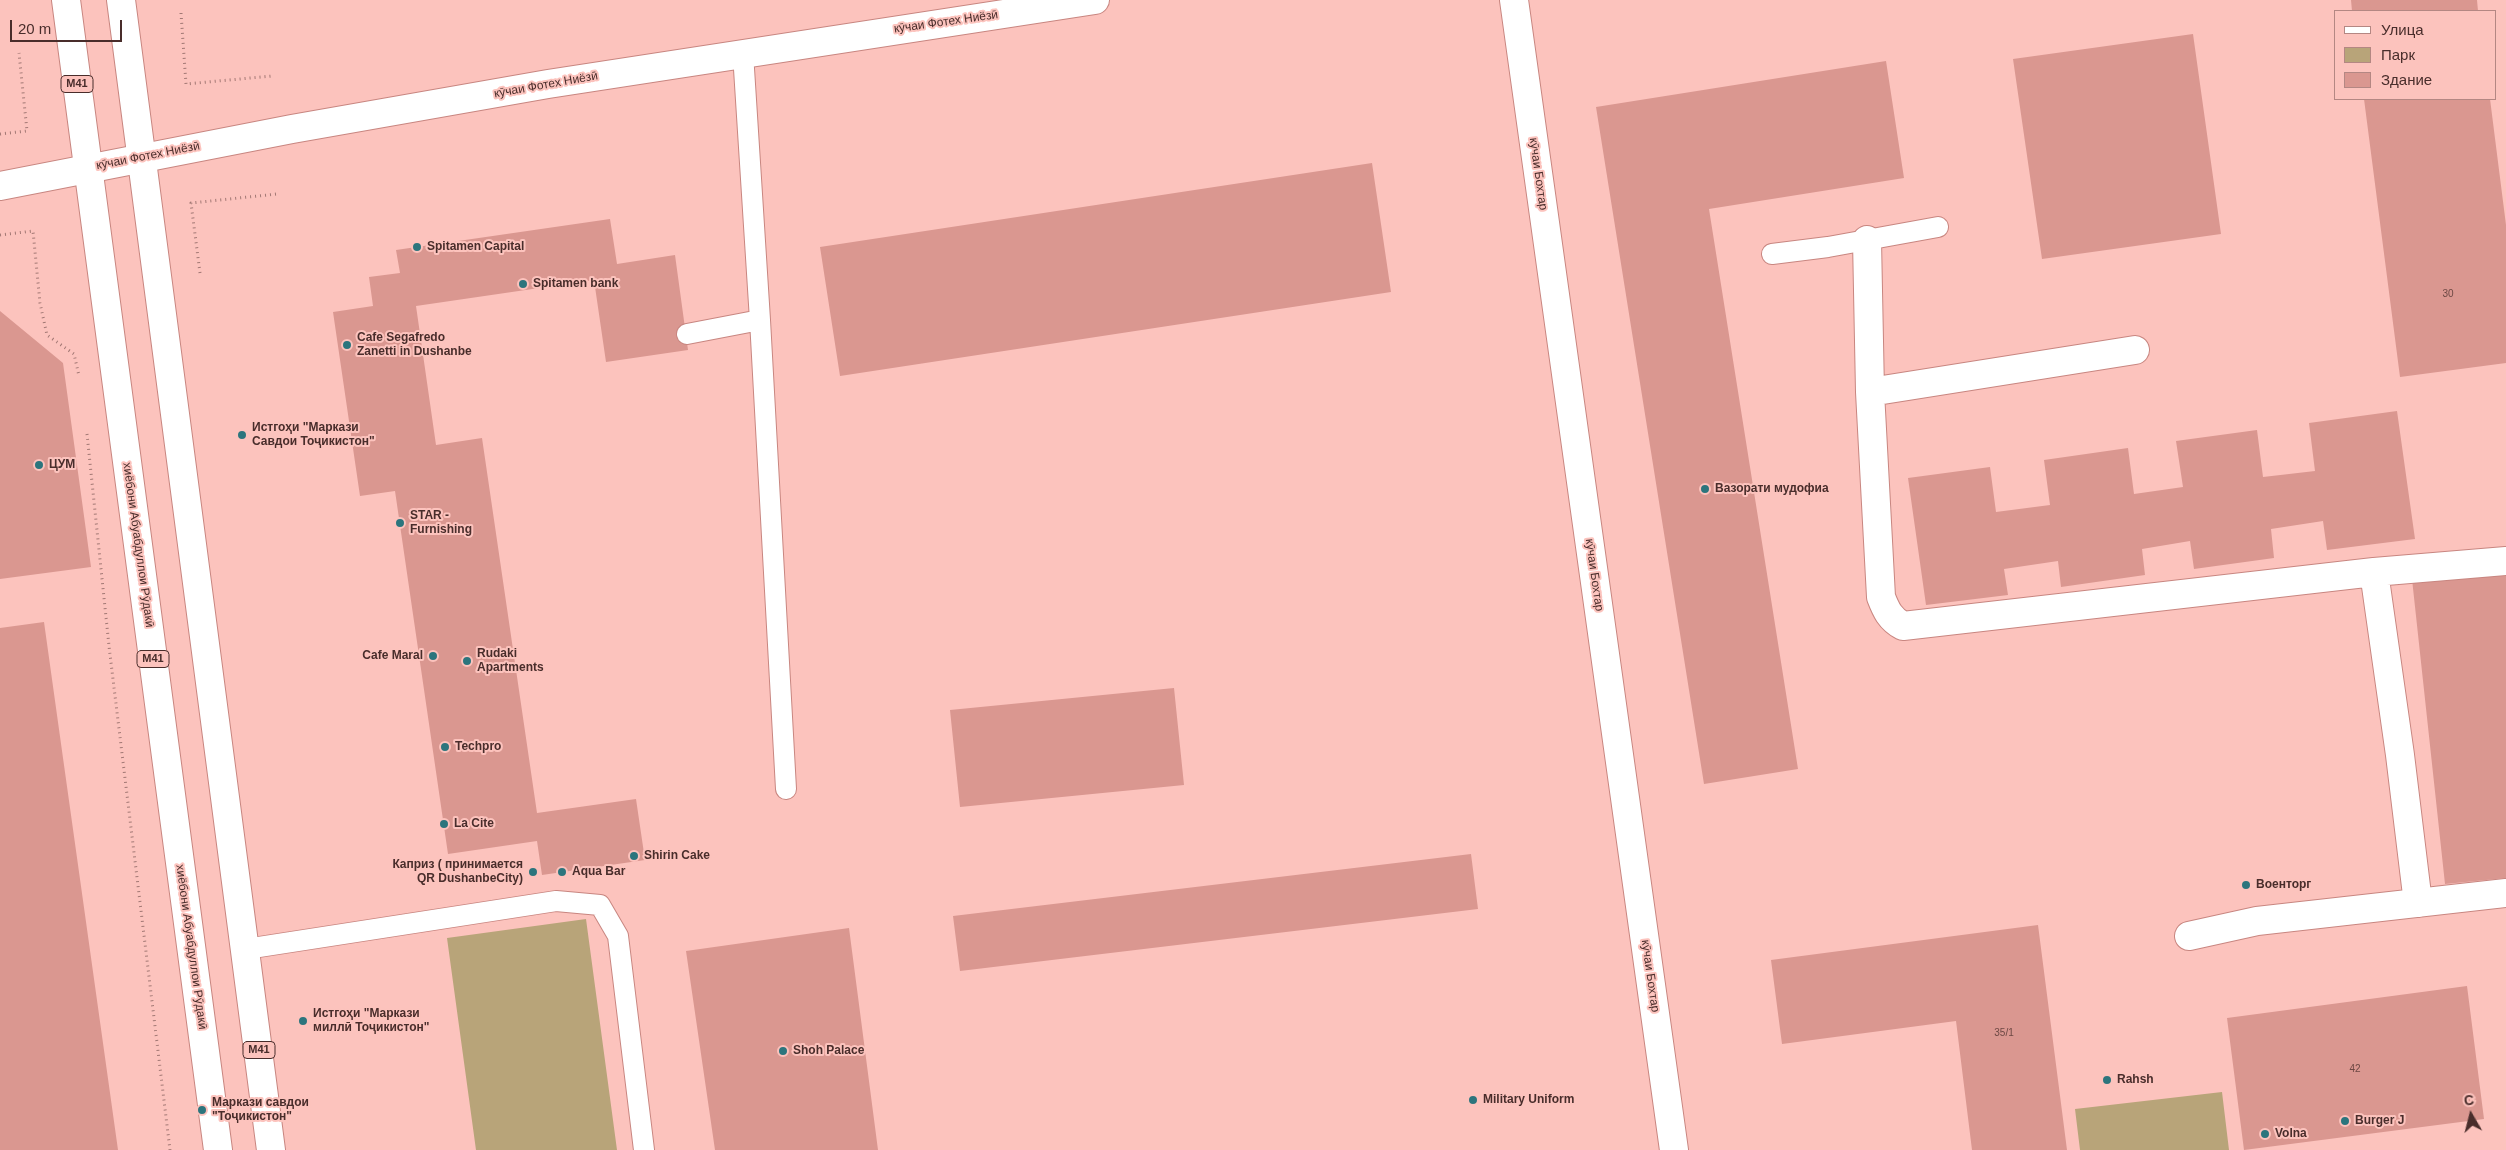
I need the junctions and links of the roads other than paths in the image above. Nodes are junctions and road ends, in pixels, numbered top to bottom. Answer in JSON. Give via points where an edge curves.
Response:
{"nodes":[{"id":1,"x":66,"y":0,"type":"edge"},
{"id":2,"x":121,"y":0,"type":"edge"},
{"id":3,"x":1095,"y":0,"type":"edge"},
{"id":4,"x":1514,"y":0,"type":"edge"},
{"id":5,"x":743,"y":53,"type":"junction"},
{"id":6,"x":141,"y":157,"type":"junction"},
{"id":7,"x":87,"y":168,"type":"junction"},
{"id":8,"x":0,"y":186,"type":"edge"},
{"id":9,"x":1938,"y":227,"type":"dead end"},
{"id":10,"x":1867,"y":240,"type":"junction"},
{"id":11,"x":1772,"y":254,"type":"dead end"},
{"id":12,"x":760,"y":320,"type":"junction"},
{"id":13,"x":688,"y":334,"type":"dead end"},
{"id":14,"x":2135,"y":350,"type":"dead end"},
{"id":15,"x":1870,"y":392,"type":"junction"},
{"id":16,"x":2506,"y":561,"type":"edge"},
{"id":17,"x":2374,"y":572,"type":"junction"},
{"id":18,"x":786,"y":789,"type":"dead end"},
{"id":19,"x":2506,"y":893,"type":"edge"},
{"id":20,"x":2418,"y":903,"type":"junction"},
{"id":21,"x":2189,"y":936,"type":"dead end"},
{"id":22,"x":246,"y":949,"type":"junction"},
{"id":23,"x":218,"y":1150,"type":"edge"},
{"id":24,"x":271,"y":1150,"type":"edge"},
{"id":25,"x":644,"y":1150,"type":"edge"},
{"id":26,"x":1674,"y":1150,"type":"edge"}],
"edges":[{"from":1,"to":7,"type":"main road","name":"хиёбони Абуабдуллои Рӯдакӣ","number":"M41"},
{"from":2,"to":6,"type":"main road","number":"M41"},
{"from":3,"to":5,"type":"main road","name":"кӯчаи Фотех Ниёзӣ"},
{"from":4,"to":26,"type":"main road","name":"кӯчаи Бохтар"},
{"from":5,"to":6,"type":"main road","name":"кӯчаи Фотех Ниёзӣ","via":[[539,85]]},
{"from":5,"to":12,"type":"lane"},
{"from":6,"to":7,"type":"main road","name":"кӯчаи Фотех Ниёзӣ"},
{"from":6,"to":22,"type":"main road","number":"M41"},
{"from":7,"to":8,"type":"main road","name":"кӯчаи Фотех Ниёзӣ"},
{"from":7,"to":23,"type":"main road","name":"хиёбони Абуабдуллои Рӯдакӣ","number":"M41"},
{"from":9,"to":10,"type":"lane"},
{"from":10,"to":11,"type":"lane"},
{"from":10,"to":15,"type":"main road"},
{"from":12,"to":13,"type":"lane"},
{"from":12,"to":18,"type":"lane"},
{"from":14,"to":15,"type":"main road"},
{"from":15,"to":17,"type":"main road","via":[[1881,597],[1894,621],[1903,626]]},
{"from":16,"to":17,"type":"main road"},
{"from":17,"to":20,"type":"main road"},
{"from":19,"to":20,"type":"main road"},
{"from":20,"to":21,"type":"main road","via":[[2257,921]]},
{"from":22,"to":24,"type":"main road","number":"M41"},
{"from":22,"to":25,"type":"lane","via":[[556,902],[600,905],[618,936]]}]}
